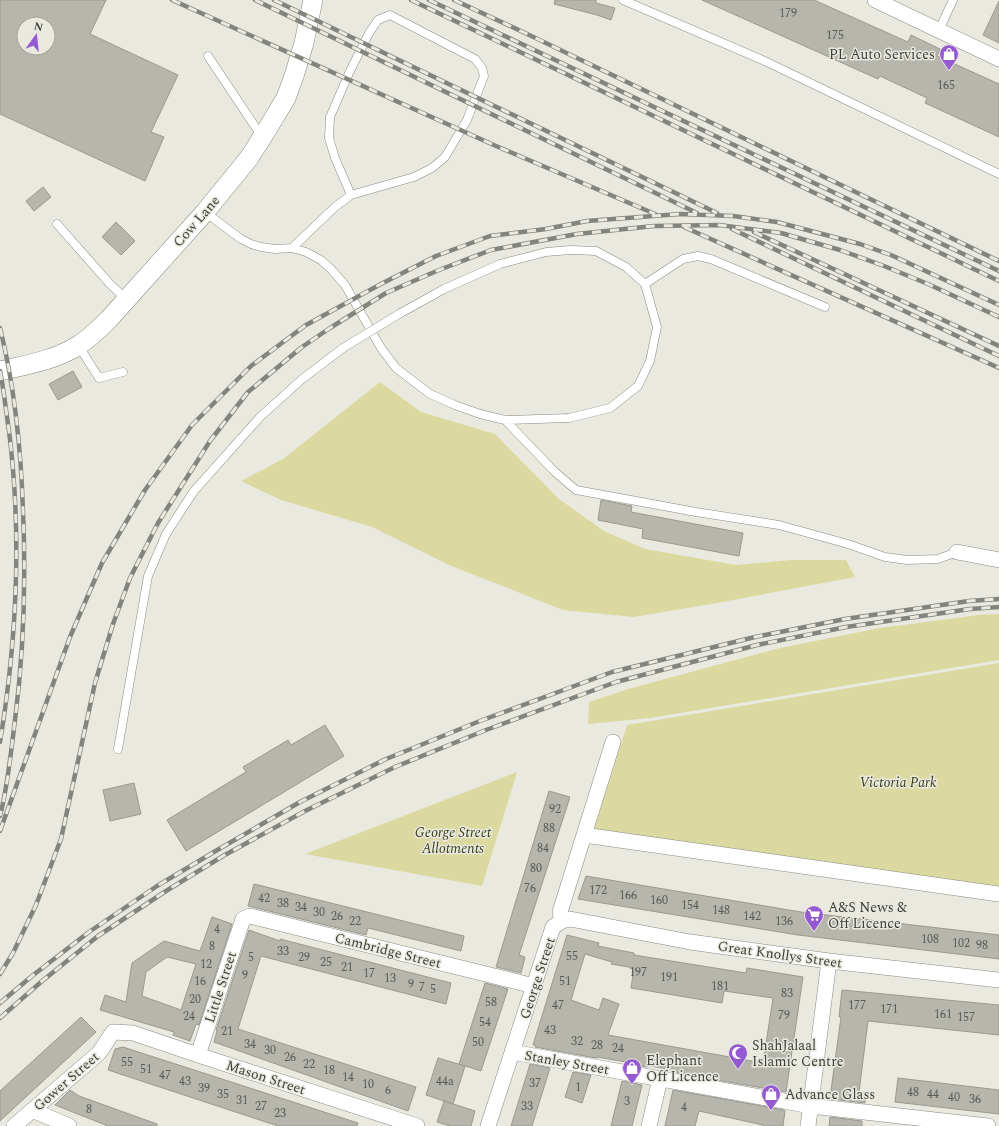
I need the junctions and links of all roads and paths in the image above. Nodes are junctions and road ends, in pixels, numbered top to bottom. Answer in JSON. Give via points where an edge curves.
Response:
{"nodes":[{"id":1,"x":313,"y":0,"type":"edge"},
{"id":2,"x":623,"y":0,"type":"edge"},
{"id":3,"x":875,"y":0,"type":"edge"},
{"id":4,"x":953,"y":0,"type":"edge"},
{"id":5,"x":939,"y":30,"type":"junction"},
{"id":6,"x":208,"y":56,"type":"dead end"},
{"id":7,"x":999,"y":59,"type":"edge"},
{"id":8,"x":263,"y":136,"type":"junction"},
{"id":9,"x":999,"y":174,"type":"edge"},
{"id":10,"x":351,"y":195,"type":"junction"},
{"id":11,"x":205,"y":212,"type":"junction"},
{"id":12,"x":57,"y":224,"type":"dead end"},
{"id":13,"x":292,"y":248,"type":"junction"},
{"id":14,"x":645,"y":284,"type":"junction"},
{"id":15,"x":126,"y":300,"type":"junction"},
{"id":16,"x":825,"y":307,"type":"dead end"},
{"id":17,"x":78,"y":346,"type":"junction"},
{"id":18,"x":0,"y":371,"type":"edge"},
{"id":19,"x":123,"y":372,"type":"dead end"},
{"id":20,"x":505,"y":420,"type":"junction"},
{"id":21,"x":957,"y":552,"type":"joint"},
{"id":22,"x":999,"y":560,"type":"edge"},
{"id":23,"x":612,"y":742,"type":"dead end"},
{"id":24,"x":118,"y":750,"type":"dead end"},
{"id":25,"x":584,"y":835,"type":"junction"},
{"id":26,"x":999,"y":894,"type":"edge"},
{"id":27,"x":243,"y":919,"type":"joint"},
{"id":28,"x":562,"y":920,"type":"junction"},
{"id":29,"x":829,"y":961,"type":"junction"},
{"id":30,"x":999,"y":980,"type":"edge"},
{"id":31,"x":534,"y":986,"type":"junction"},
{"id":32,"x":114,"y":1032,"type":"joint"},
{"id":33,"x":512,"y":1052,"type":"junction"},
{"id":34,"x":198,"y":1055,"type":"junction"},
{"id":35,"x":660,"y":1079,"type":"junction"},
{"id":36,"x":810,"y":1106,"type":"junction"},
{"id":37,"x":32,"y":1110,"type":"junction"},
{"id":38,"x":14,"y":1126,"type":"edge"},
{"id":39,"x":69,"y":1126,"type":"edge"},
{"id":40,"x":417,"y":1126,"type":"edge"},
{"id":41,"x":488,"y":1126,"type":"edge"},
{"id":42,"x":649,"y":1126,"type":"edge"},
{"id":43,"x":808,"y":1126,"type":"edge"},
{"id":44,"x":988,"y":1126,"type":"edge"}],
"edges":[{"from":1,"to":8,"type":"street","name":"Cow Lane","via":[[304,43],[286,98]]},
{"from":2,"to":9,"type":"lane","via":[[767,62]]},
{"from":3,"to":5,"type":"street"},
{"from":4,"to":5,"type":"lane"},
{"from":5,"to":7,"type":"street"},
{"from":6,"to":8,"type":"lane"},
{"from":8,"to":11,"type":"street","name":"Cow Lane","via":[[249,158]]},
{"from":10,"to":10,"type":"lane","via":[[329,138],[330,117],[369,33],[378,20],[390,15],[475,59],[484,76],[467,120],[445,157],[432,168],[414,177]]},
{"from":10,"to":13,"type":"lane"},
{"from":11,"to":13,"type":"lane","via":[[250,244],[275,249]]},
{"from":11,"to":15,"type":"street","name":"Cow Lane"},
{"from":12,"to":15,"type":"lane"},
{"from":13,"to":20,"type":"lane","via":[[321,260],[345,285],[381,348],[396,368],[430,394],[480,414]]},
{"from":14,"to":16,"type":"lane","via":[[683,260],[698,256],[711,259]]},
{"from":14,"to":20,"type":"lane","via":[[657,327],[650,361],[638,386],[610,408],[569,418]]},
{"from":14,"to":24,"type":"lane","bridge":true,"via":[[626,267],[596,251],[546,252],[500,264],[444,289],[399,314],[343,348],[301,380],[260,417],[194,491],[166,534],[148,576]]},
{"from":15,"to":17,"type":"street","name":"Cow Lane","via":[[98,330]]},
{"from":17,"to":18,"type":"street","name":"Cow Lane","via":[[56,356]]},
{"from":17,"to":19,"type":"lane","via":[[99,378]]},
{"from":20,"to":21,"type":"lane","via":[[576,490],[779,525],[885,557],[938,560]]},
{"from":21,"to":22,"type":"street"},
{"from":23,"to":25,"type":"street","name":"George Street"},
{"from":25,"to":26,"type":"street"},
{"from":25,"to":28,"type":"street","name":"George Street","via":[[560,912]]},
{"from":27,"to":31,"type":"street","name":"Cambridge Street","via":[[250,916]]},
{"from":27,"to":34,"type":"street","name":"Little Street"},
{"from":28,"to":29,"type":"street","name":"Great Knollys Street","via":[[570,919],[690,942]]},
{"from":28,"to":31,"type":"street","name":"George Street","via":[[553,927]]},
{"from":29,"to":30,"type":"street","name":"Great Knollys Street"},
{"from":29,"to":36,"type":"street"},
{"from":31,"to":33,"type":"street","name":"George Street"},
{"from":32,"to":34,"type":"street","name":"Mason Street","via":[[133,1032]]},
{"from":32,"to":37,"type":"street","name":"Gower Street","via":[[99,1053]]},
{"from":33,"to":35,"type":"street","name":"Stanley Street"},
{"from":33,"to":41,"type":"street","name":"George Street"},
{"from":34,"to":40,"type":"street","name":"Mason Street"},
{"from":35,"to":36,"type":"street","name":"Stanley Street"},
{"from":35,"to":42,"type":"street"},
{"from":36,"to":43,"type":"street"},
{"from":36,"to":44,"type":"street","name":"Stanley Street"},
{"from":37,"to":38,"type":"street","name":"Gower Street"},
{"from":37,"to":39,"type":"street"}]}
